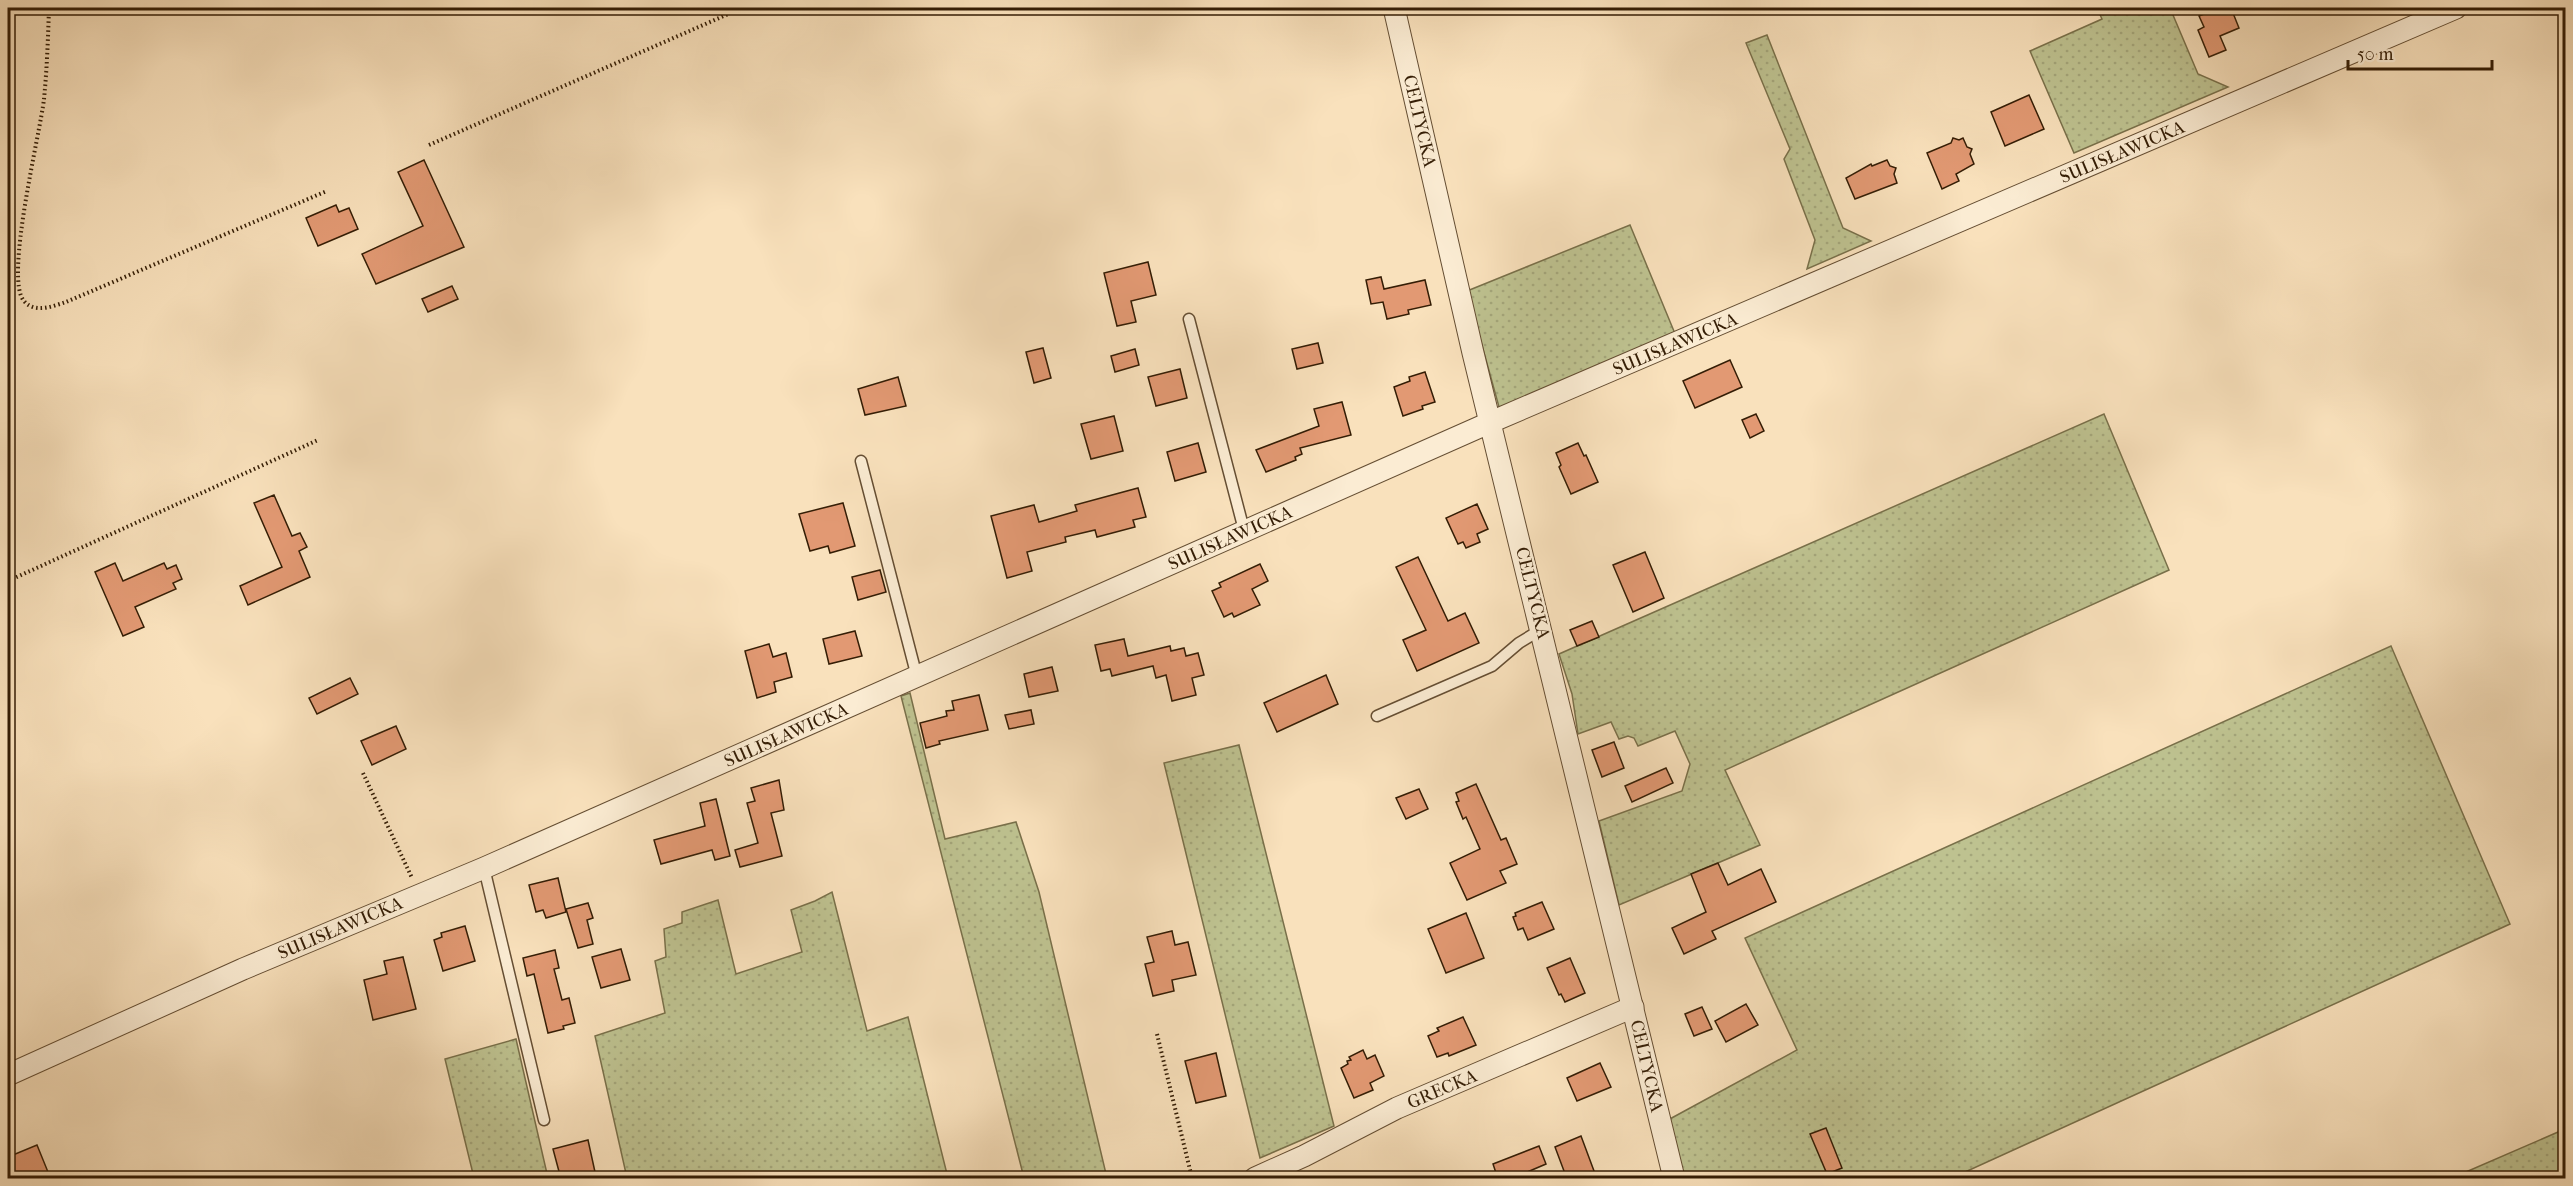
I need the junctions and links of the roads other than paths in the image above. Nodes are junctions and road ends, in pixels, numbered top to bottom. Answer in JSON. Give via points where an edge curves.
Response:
{"nodes":[{"id":1,"x":1394,"y":8,"type":"edge"},
{"id":2,"x":2456,"y":8,"type":"edge"},
{"id":3,"x":1189,"y":320,"type":"dead end"},
{"id":4,"x":1491,"y":422,"type":"junction"},
{"id":5,"x":861,"y":461,"type":"dead end"},
{"id":6,"x":1244,"y":530,"type":"junction"},
{"id":7,"x":1542,"y":629,"type":"junction"},
{"id":8,"x":917,"y":677,"type":"junction"},
{"id":9,"x":1377,"y":716,"type":"dead end"},
{"id":10,"x":484,"y":868,"type":"junction"},
{"id":11,"x":1633,"y":1007,"type":"junction"},
{"id":12,"x":8,"y":1075,"type":"edge"},
{"id":13,"x":544,"y":1120,"type":"dead end"},
{"id":14,"x":1255,"y":1179,"type":"edge"},
{"id":15,"x":1674,"y":1179,"type":"edge"}],
"edges":[{"from":1,"to":4,"type":"street","name":"CELTYCKA"},
{"from":2,"to":4,"type":"street","name":"SULISŁAWICKA"},
{"from":3,"to":6,"type":"lane"},
{"from":4,"to":6,"type":"street","name":"SULISŁAWICKA"},
{"from":4,"to":7,"type":"street","name":"CELTYCKA"},
{"from":5,"to":8,"type":"lane"},
{"from":6,"to":8,"type":"street","name":"SULISŁAWICKA"},
{"from":7,"to":9,"type":"lane","via":[[1492,666]]},
{"from":7,"to":11,"type":"street","name":"CELTYCKA"},
{"from":8,"to":10,"type":"street","name":"SULISŁAWICKA"},
{"from":10,"to":12,"type":"street","name":"SULISŁAWICKA","via":[[243,969]]},
{"from":10,"to":13,"type":"lane"},
{"from":11,"to":14,"type":"street","name":"GRECKA","via":[[1397,1108]]},
{"from":11,"to":15,"type":"street","name":"CELTYCKA"}]}
